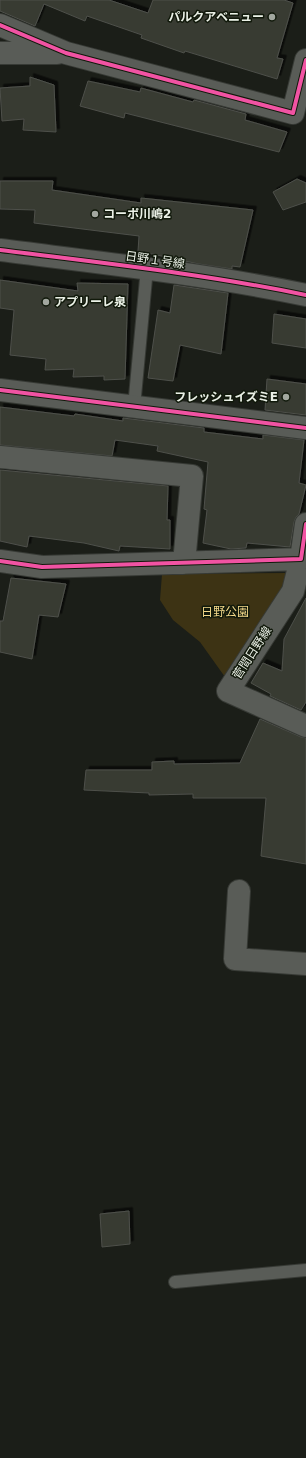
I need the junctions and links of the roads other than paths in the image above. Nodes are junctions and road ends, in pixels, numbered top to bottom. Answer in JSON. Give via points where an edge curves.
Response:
{"nodes":[{"id":1,"x":0,"y":25,"type":"edge"},
{"id":2,"x":66,"y":53,"type":"junction"},
{"id":3,"x":0,"y":54,"type":"edge"},
{"id":4,"x":306,"y":60,"type":"edge"},
{"id":5,"x":0,"y":250,"type":"edge"},
{"id":6,"x":147,"y":268,"type":"junction"},
{"id":7,"x":306,"y":295,"type":"edge"},
{"id":8,"x":0,"y":390,"type":"edge"},
{"id":9,"x":134,"y":407,"type":"junction"},
{"id":10,"x":306,"y":428,"type":"edge"},
{"id":11,"x":0,"y":457,"type":"edge"},
{"id":12,"x":306,"y":524,"type":"edge"},
{"id":13,"x":301,"y":559,"type":"junction"},
{"id":14,"x":0,"y":562,"type":"edge"},
{"id":15,"x":184,"y":563,"type":"junction"},
{"id":16,"x":306,"y":726,"type":"edge"},
{"id":17,"x":239,"y":891,"type":"dead end"},
{"id":18,"x":306,"y":964,"type":"edge"},
{"id":19,"x":306,"y":1270,"type":"edge"},
{"id":20,"x":175,"y":1282,"type":"dead end"}],
"edges":[{"from":1,"to":2,"type":"street"},
{"from":2,"to":3,"type":"street"},
{"from":2,"to":4,"type":"street","via":[[293,113]]},
{"from":5,"to":6,"type":"street","name":"日野１号線"},
{"from":6,"to":7,"type":"street","name":"日野１号線"},
{"from":6,"to":9,"type":"lane"},
{"from":8,"to":9,"type":"street"},
{"from":9,"to":10,"type":"street"},
{"from":11,"to":15,"type":"street","via":[[192,476]]},
{"from":12,"to":13,"type":"street"},
{"from":13,"to":15,"type":"street"},
{"from":13,"to":16,"type":"street","name":"菅間日野線","via":[[293,591],[228,691]]},
{"from":14,"to":15,"type":"street","via":[[42,567]]},
{"from":17,"to":18,"type":"street","via":[[235,959]]},
{"from":19,"to":20,"type":"lane"}]}
